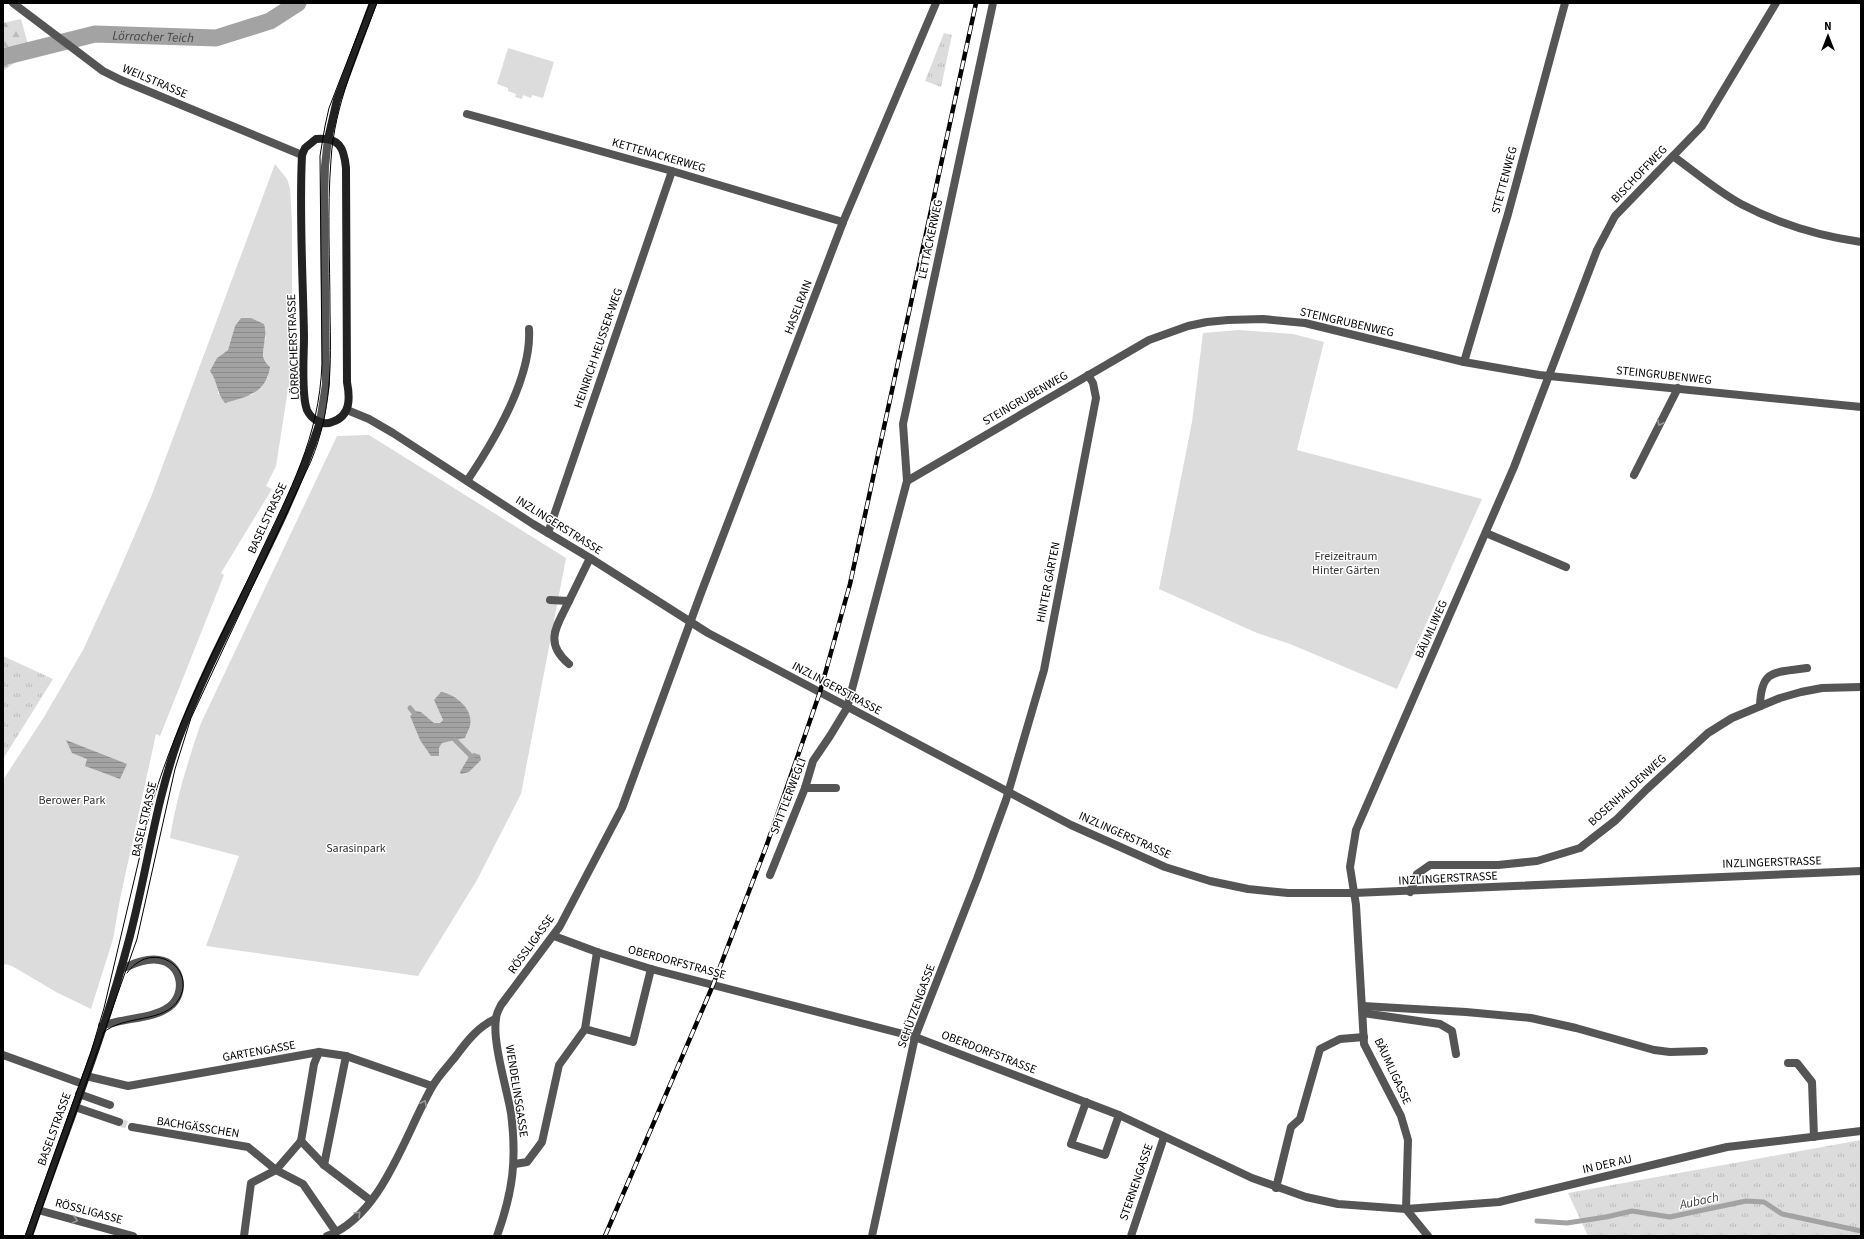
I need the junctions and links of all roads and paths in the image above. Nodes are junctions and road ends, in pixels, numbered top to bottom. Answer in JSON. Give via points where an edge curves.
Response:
{"nodes":[{"id":1,"x":13,"y":3,"type":"edge"},
{"id":2,"x":373,"y":3,"type":"edge"},
{"id":3,"x":993,"y":3,"type":"edge"},
{"id":4,"x":1566,"y":3,"type":"edge"},
{"id":5,"x":1776,"y":3,"type":"edge"},
{"id":6,"x":934,"y":4,"type":"edge"},
{"id":7,"x":468,"y":114,"type":"dead end"},
{"id":8,"x":328,"y":139,"type":"junction"},
{"id":9,"x":302,"y":154,"type":"junction"},
{"id":10,"x":1673,"y":156,"type":"junction"},
{"id":11,"x":672,"y":171,"type":"junction"},
{"id":12,"x":843,"y":222,"type":"junction"},
{"id":13,"x":1861,"y":242,"type":"edge"},
{"id":14,"x":528,"y":329,"type":"dead end"},
{"id":15,"x":1464,"y":362,"type":"junction"},
{"id":16,"x":1088,"y":375,"type":"junction"},
{"id":17,"x":1548,"y":376,"type":"junction"},
{"id":18,"x":1678,"y":388,"type":"junction"},
{"id":19,"x":1861,"y":407,"type":"edge"},
{"id":20,"x":347,"y":410,"type":"junction"},
{"id":21,"x":320,"y":422,"type":"junction"},
{"id":22,"x":1634,"y":475,"type":"dead end"},
{"id":23,"x":468,"y":481,"type":"junction"},
{"id":24,"x":907,"y":481,"type":"junction"},
{"id":25,"x":548,"y":533,"type":"junction"},
{"id":26,"x":1486,"y":533,"type":"junction"},
{"id":27,"x":590,"y":558,"type":"junction"},
{"id":28,"x":1566,"y":567,"type":"dead end"},
{"id":29,"x":550,"y":600,"type":"dead end"},
{"id":30,"x":570,"y":601,"type":"junction"},
{"id":31,"x":690,"y":622,"type":"junction"},
{"id":32,"x":569,"y":664,"type":"dead end"},
{"id":33,"x":1807,"y":668,"type":"dead end"},
{"id":34,"x":1861,"y":687,"type":"edge"},
{"id":35,"x":1760,"y":706,"type":"junction"},
{"id":36,"x":847,"y":708,"type":"junction"},
{"id":37,"x":805,"y":788,"type":"junction"},
{"id":38,"x":836,"y":788,"type":"dead end"},
{"id":39,"x":1008,"y":792,"type":"junction"},
{"id":40,"x":1861,"y":870,"type":"edge"},
{"id":41,"x":770,"y":876,"type":"dead end"},
{"id":42,"x":1410,"y":892,"type":"junction"},
{"id":43,"x":1354,"y":893,"type":"junction"},
{"id":44,"x":554,"y":936,"type":"junction"},
{"id":45,"x":598,"y":952,"type":"junction"},
{"id":46,"x":121,"y":969,"type":"junction"},
{"id":47,"x":651,"y":969,"type":"junction"},
{"id":48,"x":1363,"y":1010,"type":"junction"},
{"id":49,"x":496,"y":1019,"type":"junction"},
{"id":50,"x":102,"y":1026,"type":"junction"},
{"id":51,"x":585,"y":1029,"type":"junction"},
{"id":52,"x":915,"y":1037,"type":"junction"},
{"id":53,"x":1364,"y":1037,"type":"junction"},
{"id":54,"x":1704,"y":1051,"type":"dead end"},
{"id":55,"x":319,"y":1052,"type":"junction"},
{"id":56,"x":1456,"y":1054,"type":"dead end"},
{"id":57,"x":3,"y":1055,"type":"edge"},
{"id":58,"x":346,"y":1056,"type":"junction"},
{"id":59,"x":1788,"y":1063,"type":"dead end"},
{"id":60,"x":86,"y":1076,"type":"junction"},
{"id":61,"x":83,"y":1084,"type":"junction"},
{"id":62,"x":432,"y":1086,"type":"junction"},
{"id":63,"x":79,"y":1094,"type":"junction"},
{"id":64,"x":1086,"y":1102,"type":"junction"},
{"id":65,"x":110,"y":1105,"type":"dead end"},
{"id":66,"x":75,"y":1107,"type":"junction"},
{"id":67,"x":1119,"y":1115,"type":"junction"},
{"id":68,"x":119,"y":1122,"type":"tunnel mouth"},
{"id":69,"x":132,"y":1126,"type":"tunnel mouth"},
{"id":70,"x":1861,"y":1131,"type":"edge"},
{"id":71,"x":1164,"y":1137,"type":"junction"},
{"id":72,"x":1814,"y":1137,"type":"junction"},
{"id":73,"x":301,"y":1141,"type":"junction"},
{"id":74,"x":515,"y":1164,"type":"junction"},
{"id":75,"x":324,"y":1165,"type":"junction"},
{"id":76,"x":276,"y":1170,"type":"junction"},
{"id":77,"x":1276,"y":1188,"type":"junction"},
{"id":78,"x":370,"y":1200,"type":"junction"},
{"id":79,"x":1406,"y":1209,"type":"junction"},
{"id":80,"x":38,"y":1210,"type":"junction"},
{"id":81,"x":336,"y":1232,"type":"junction"},
{"id":82,"x":110,"y":1233,"type":"edge"},
{"id":83,"x":29,"y":1236,"type":"edge"},
{"id":84,"x":133,"y":1236,"type":"edge"},
{"id":85,"x":244,"y":1236,"type":"edge"},
{"id":86,"x":327,"y":1236,"type":"edge"},
{"id":87,"x":497,"y":1236,"type":"edge"},
{"id":88,"x":872,"y":1236,"type":"edge"},
{"id":89,"x":1131,"y":1236,"type":"edge"},
{"id":90,"x":1428,"y":1236,"type":"edge"}],
"edges":[{"from":1,"to":9,"type":"street","name":"WEILSTRASSE","via":[[103,71]]},
{"from":2,"to":8,"type":"main road","via":[[339,92]]},
{"from":3,"to":24,"type":"street","name":"LETTACKERWEG","via":[[903,424]]},
{"from":4,"to":15,"type":"street","name":"STETTENWEG"},
{"from":5,"to":10,"type":"street","name":"BISCHOFFWEG","via":[[1702,126]]},
{"from":6,"to":12,"type":"street","name":"HASELRAIN"},
{"from":7,"to":11,"type":"street","name":"KETTENACKERWEG"},
{"from":8,"to":9,"type":"main road","via":[[316,139]]},
{"from":8,"to":20,"type":"main road","via":[[337,143],[345,153],[349,395]]},
{"from":8,"to":21,"type":"street","via":[[324,197],[326,384]]},
{"from":9,"to":21,"type":"main road","name":"LÖRRACHERSTRASSE","via":[[305,396],[307,410]]},
{"from":10,"to":13,"type":"street","via":[[1740,203],[1768,217],[1794,228]]},
{"from":10,"to":17,"type":"street","name":"BISCHOFFWEG","via":[[1615,216],[1597,250]]},
{"from":11,"to":12,"type":"street","name":"KETTENACKERWEG"},
{"from":11,"to":25,"type":"street","name":"HEINRICH HEUSSER-WEG"},
{"from":12,"to":31,"type":"street","name":"HASELRAIN"},
{"from":14,"to":23,"type":"street","via":[[530,345],[527,359],[507,414]]},
{"from":15,"to":16,"type":"street","name":"STEINGRUBENWEG","via":[[1305,323],[1264,319],[1228,320],[1188,326],[1149,340]]},
{"from":15,"to":17,"type":"street","name":"STEINGRUBENWEG"},
{"from":16,"to":24,"type":"street","name":"STEINGRUBENWEG"},
{"from":16,"to":39,"type":"street","name":"HINTER GÄRTEN","via":[[1093,383],[1096,398],[1050,639],[1044,670]]},
{"from":17,"to":18,"type":"street","name":"STEINGRUBENWEG"},
{"from":17,"to":26,"type":"street","name":"BÄUMLIWEG"},
{"from":18,"to":19,"type":"street","name":"STEINGRUBENWEG"},
{"from":18,"to":22,"type":"street","one_way":true},
{"from":20,"to":21,"type":"main road","via":[[331,423]]},
{"from":20,"to":23,"type":"street","name":"INZLINGERSTRASSE","via":[[369,418]]},
{"from":21,"to":46,"type":"main road","name":"BASELSTRASSE","via":[[289,500],[198,693],[178,742],[166,780]]},
{"from":23,"to":25,"type":"street","name":"INZLINGERSTRASSE"},
{"from":24,"to":36,"type":"street"},
{"from":25,"to":27,"type":"street","name":"INZLINGERSTRASSE"},
{"from":26,"to":28,"type":"street"},
{"from":26,"to":43,"type":"street","name":"BÄUMLIWEG","via":[[1356,830],[1350,867]]},
{"from":27,"to":30,"type":"street"},
{"from":27,"to":31,"type":"street","name":"INZLINGERSTRASSE"},
{"from":29,"to":30,"type":"street"},
{"from":30,"to":32,"type":"street","via":[[556,629],[554,644],[559,655]]},
{"from":31,"to":36,"type":"street","name":"INZLINGERSTRASSE"},
{"from":31,"to":44,"type":"street","name":"RÖSSLIGASSE","via":[[622,808]]},
{"from":33,"to":35,"type":"street","via":[[1769,676],[1763,682]]},
{"from":34,"to":35,"type":"street","name":"BOSENHALDENWEG","via":[[1822,688],[1801,692]]},
{"from":35,"to":42,"type":"street","name":"BOSENHALDENWEG","via":[[1732,718],[1708,733],[1616,820],[1580,848],[1537,861],[1498,865],[1430,865],[1417,874]]},
{"from":36,"to":37,"type":"street","name":"SPITTLERWEGLI","via":[[813,761]]},
{"from":36,"to":39,"type":"street","name":"INZLINGERSTRASSE"},
{"from":37,"to":38,"type":"street"},
{"from":37,"to":41,"type":"street","name":"SPITTLERWEGLI"},
{"from":39,"to":43,"type":"street","name":"INZLINGERSTRASSE","via":[[1130,852],[1165,867],[1210,881],[1248,889],[1288,893]]},
{"from":39,"to":52,"type":"street","name":"SCHÜTZENGASSE","via":[[977,880]]},
{"from":40,"to":42,"type":"street","name":"INZLINGERSTRASSE"},
{"from":42,"to":43,"type":"street","name":"INZLINGERSTRASSE"},
{"from":43,"to":48,"type":"street","name":"BÄUMLIGASSE"},
{"from":44,"to":45,"type":"street","name":"OBERDORFSTRASSE"},
{"from":44,"to":49,"type":"street","name":"RÖSSLIGASSE","via":[[501,1005]]},
{"from":45,"to":47,"type":"street","name":"OBERDORFSTRASSE"},
{"from":45,"to":51,"type":"street"},
{"from":46,"to":50,"type":"main road","name":"BASELSTRASSE"},
{"from":46,"to":50,"type":"street","via":[[149,960],[169,963],[179,977],[178,997],[168,1008]]},
{"from":47,"to":51,"type":"street","via":[[633,1042]]},
{"from":47,"to":52,"type":"street","name":"OBERDORFSTRASSE"},
{"from":48,"to":53,"type":"street","name":"BÄUMLIGASSE"},
{"from":48,"to":54,"type":"street","via":[[1466,1012],[1531,1018],[1654,1050]]},
{"from":48,"to":56,"type":"street","via":[[1440,1024],[1452,1031]]},
{"from":49,"to":62,"type":"street","via":[[485,1024],[470,1037]]},
{"from":49,"to":74,"type":"street","name":"WENDELINSGASSE","via":[[497,1040],[511,1113]]},
{"from":50,"to":60,"type":"main road","name":"BASELSTRASSE"},
{"from":51,"to":74,"type":"street","via":[[559,1066],[542,1142],[527,1162]]},
{"from":52,"to":64,"type":"street","name":"OBERDORFSTRASSE"},
{"from":52,"to":88,"type":"street","name":"SCHÜTZENGASSE"},
{"from":53,"to":77,"type":"street","via":[[1340,1039],[1320,1049],[1300,1119],[1292,1127]]},
{"from":53,"to":79,"type":"street","name":"BÄUMLIGASSE","via":[[1364,1044],[1401,1116],[1408,1140]]},
{"from":55,"to":58,"type":"street","name":"GARTENGASSE"},
{"from":55,"to":60,"type":"street","name":"GARTENGASSE","via":[[128,1086]]},
{"from":55,"to":73,"type":"street","via":[[314,1064]]},
{"from":57,"to":61,"type":"street"},
{"from":58,"to":62,"type":"street","name":"GARTENGASSE"},
{"from":58,"to":75,"type":"street"},
{"from":59,"to":72,"type":"street","via":[[1797,1063],[1812,1082]]},
{"from":60,"to":61,"type":"main road","name":"BASELSTRASSE"},
{"from":61,"to":63,"type":"main road","name":"BASELSTRASSE"},
{"from":78,"to":62,"type":"street","one_way":true,"via":[[387,1176]]},
{"from":63,"to":65,"type":"street"},
{"from":63,"to":66,"type":"main road","name":"BASELSTRASSE"},
{"from":64,"to":67,"type":"street","name":"OBERDORFSTRASSE"},
{"from":64,"to":67,"type":"street","via":[[1071,1144],[1105,1155]]},
{"from":66,"to":68,"type":"street"},
{"from":66,"to":80,"type":"main road","name":"BASELSTRASSE"},
{"from":67,"to":71,"type":"street","name":"OBERDORFSTRASSE"},
{"from":69,"to":76,"type":"street","name":"BACHGÄSSCHEN","via":[[248,1147]]},
{"from":70,"to":72,"type":"street","name":"IN DER AU"},
{"from":71,"to":77,"type":"street","name":"OBERDORFSTRASSE"},
{"from":71,"to":89,"type":"street","name":"STERNENGASSE"},
{"from":72,"to":79,"type":"street","name":"IN DER AU","via":[[1727,1148],[1499,1202]]},
{"from":73,"to":75,"type":"street"},
{"from":73,"to":76,"type":"street"},
{"from":74,"to":87,"type":"street","name":"WENDELINSGASSE","via":[[507,1210]]},
{"from":75,"to":78,"type":"street"},
{"from":76,"to":81,"type":"street","name":"BACHGÄSSCHEN","via":[[303,1184]]},
{"from":76,"to":85,"type":"street","via":[[251,1182]]},
{"from":77,"to":79,"type":"street","name":"OBERDORFSTRASSE","via":[[1338,1204]]},
{"from":81,"to":78,"type":"street","one_way":true,"via":[[353,1219]]},
{"from":79,"to":90,"type":"street"},
{"from":80,"to":82,"type":"street","name":"RÖSSLIGASSE","one_way":true},
{"from":80,"to":83,"type":"main road","name":"BASELSTRASSE"},
{"from":81,"to":86,"type":"street"},
{"from":82,"to":84,"type":"street","name":"RÖSSLIGASSE"}]}
